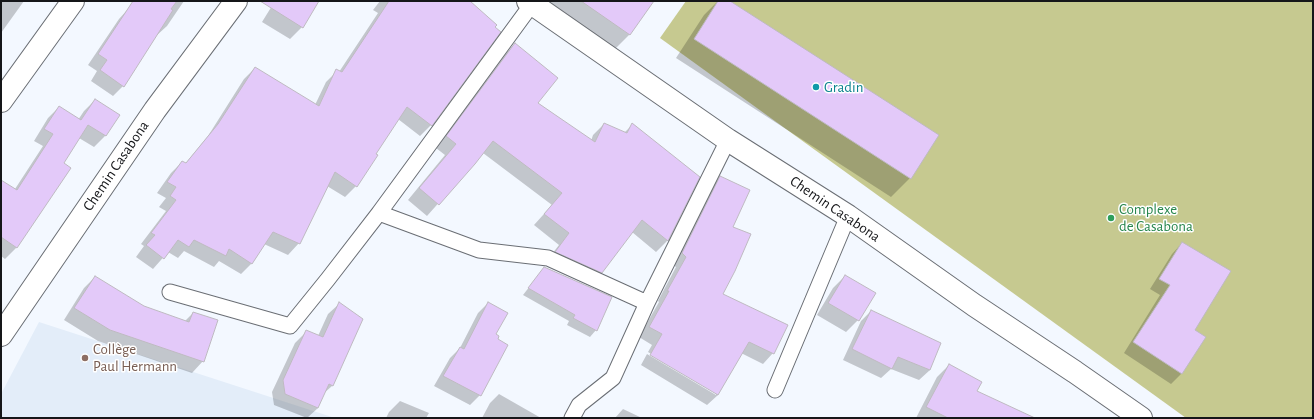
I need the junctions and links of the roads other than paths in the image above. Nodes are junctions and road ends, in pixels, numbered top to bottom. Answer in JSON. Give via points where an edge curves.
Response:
{"nodes":[{"id":1,"x":74,"y":1,"type":"edge"},
{"id":2,"x":236,"y":1,"type":"edge"},
{"id":3,"x":530,"y":3,"type":"edge"},
{"id":4,"x":1,"y":101,"type":"edge"},
{"id":5,"x":728,"y":140,"type":"junction"},
{"id":6,"x":379,"y":213,"type":"junction"},
{"id":7,"x":848,"y":216,"type":"junction"},
{"id":8,"x":170,"y":292,"type":"dead end"},
{"id":9,"x":647,"y":303,"type":"junction"},
{"id":10,"x":1,"y":335,"type":"edge"},
{"id":11,"x":775,"y":390,"type":"dead end"},
{"id":12,"x":572,"y":418,"type":"edge"},
{"id":13,"x":1141,"y":418,"type":"edge"}],
"edges":[{"from":1,"to":4,"type":"street"},
{"from":2,"to":10,"type":"street","name":"Chemin Casabona","via":[[154,110]]},
{"from":3,"to":5,"type":"street","name":"Chemin Casabona"},
{"from":3,"to":6,"type":"lane"},
{"from":5,"to":7,"type":"street","name":"Chemin Casabona"},
{"from":5,"to":9,"type":"lane"},
{"from":6,"to":8,"type":"lane","via":[[290,326]]},
{"from":6,"to":9,"type":"lane","via":[[479,250],[548,258]]},
{"from":7,"to":11,"type":"lane"},
{"from":7,"to":13,"type":"street","name":"Chemin Casabona"},
{"from":9,"to":12,"type":"lane","via":[[612,378],[580,405]]}]}
